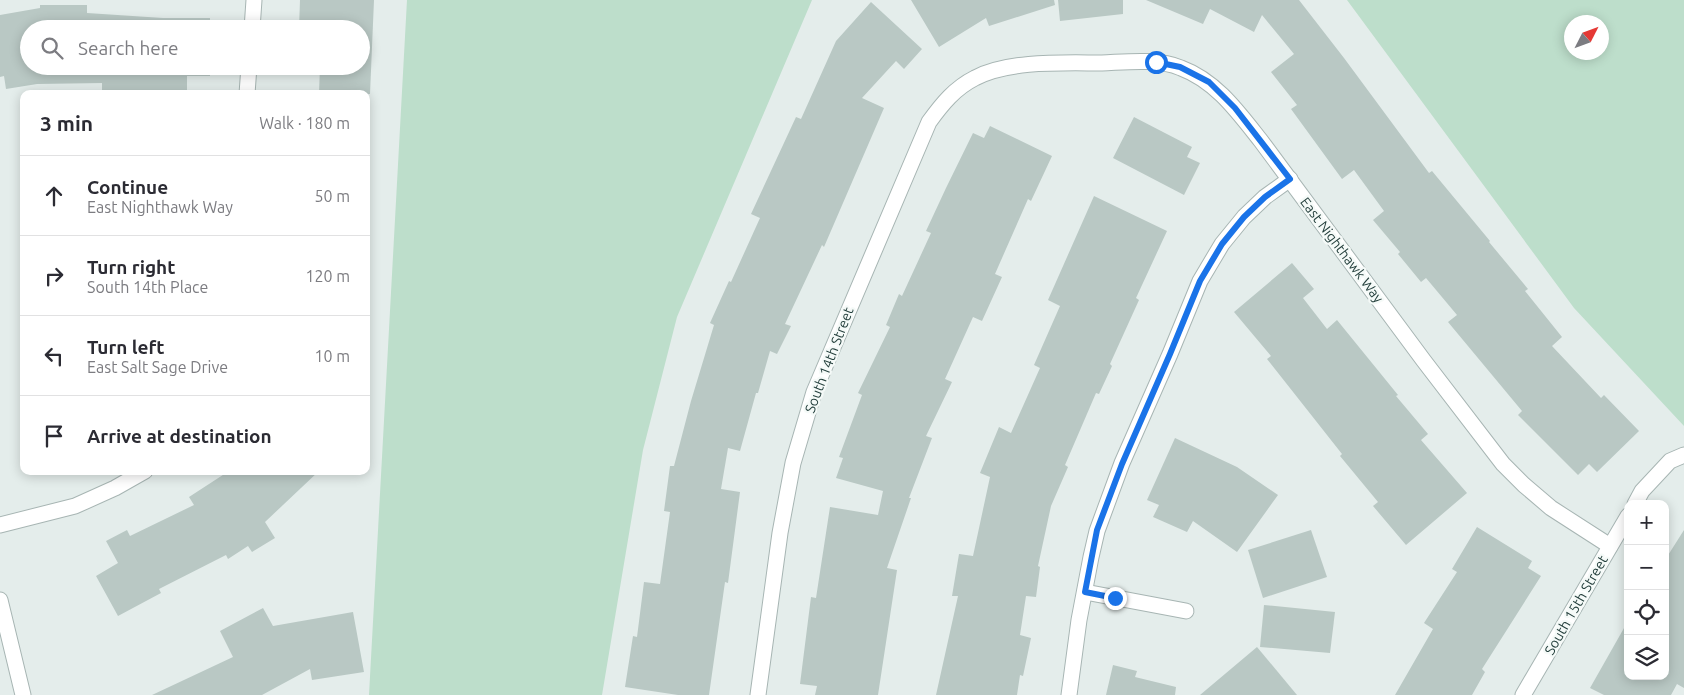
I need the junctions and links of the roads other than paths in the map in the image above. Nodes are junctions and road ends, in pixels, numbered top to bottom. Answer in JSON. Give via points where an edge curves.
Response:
{"nodes":[{"id":1,"x":254,"y":0,"type":"edge"},
{"id":2,"x":253,"y":20,"type":"edge"},
{"id":3,"x":994,"y":70,"type":"joint"},
{"id":4,"x":248,"y":75,"type":"edge"},
{"id":5,"x":247,"y":90,"type":"edge"},
{"id":6,"x":1290,"y":179,"type":"junction"},
{"id":7,"x":1684,"y":455,"type":"edge"},
{"id":8,"x":138,"y":475,"type":"edge"},
{"id":9,"x":1637,"y":500,"type":"edge"},
{"id":10,"x":1624,"y":523,"type":"edge"},
{"id":11,"x":0,"y":525,"type":"edge"},
{"id":12,"x":1610,"y":546,"type":"junction"},
{"id":13,"x":1085,"y":592,"type":"junction"},
{"id":14,"x":0,"y":600,"type":"edge"},
{"id":15,"x":1186,"y":611,"type":"dead end"},
{"id":16,"x":23,"y":695,"type":"edge"},
{"id":17,"x":758,"y":695,"type":"edge"},
{"id":18,"x":1068,"y":695,"type":"edge"},
{"id":19,"x":1524,"y":695,"type":"edge"}],
"edges":[{"from":1,"to":2,"type":"street"},
{"from":3,"to":6,"type":"street","name":"East Nighthawk Way","via":[[1053,63],[1156,62],[1180,67],[1209,82],[1235,108]]},
{"from":3,"to":17,"type":"street","name":"South 14th Street","via":[[959,88],[942,104],[930,122],[814,392],[793,463]]},
{"from":4,"to":5,"type":"street"},
{"from":6,"to":12,"type":"street","name":"East Nighthawk Way","via":[[1503,464],[1551,508]]},
{"from":6,"to":13,"type":"street","via":[[1244,217],[1222,244],[1200,281],[1097,530]]},
{"from":7,"to":9,"type":"street","via":[[1670,461]]},
{"from":8,"to":11,"type":"street","via":[[75,506]]},
{"from":10,"to":12,"type":"street","name":"South 15th Street"},
{"from":12,"to":19,"type":"street","name":"South 15th Street"},
{"from":13,"to":15,"type":"street"},
{"from":13,"to":18,"type":"street"},
{"from":14,"to":16,"type":"street"}]}
